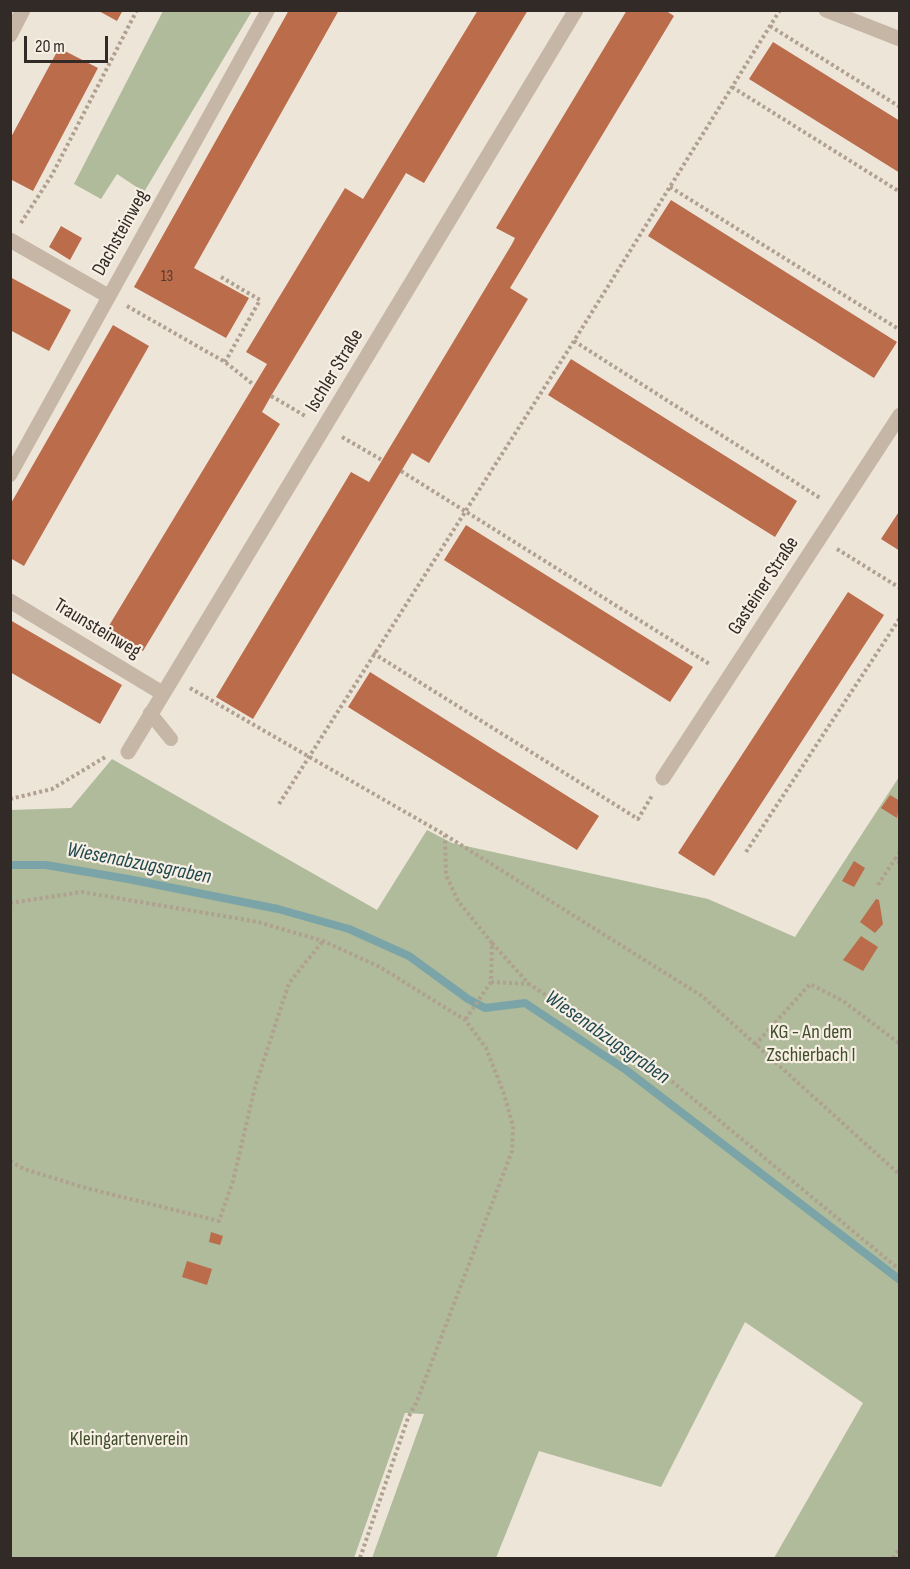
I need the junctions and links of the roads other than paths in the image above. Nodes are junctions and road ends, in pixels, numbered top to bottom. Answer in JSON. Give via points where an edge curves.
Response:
{"nodes":[{"id":1,"x":23,"y":10,"type":"edge"},
{"id":2,"x":268,"y":10,"type":"edge"},
{"id":3,"x":576,"y":10,"type":"edge"},
{"id":4,"x":826,"y":10,"type":"edge"},
{"id":5,"x":10,"y":34,"type":"edge"},
{"id":6,"x":900,"y":39,"type":"edge"},
{"id":7,"x":14,"y":235,"type":"edge"},
{"id":8,"x":108,"y":296,"type":"junction"},
{"id":9,"x":900,"y":415,"type":"edge"},
{"id":10,"x":10,"y":475,"type":"edge"},
{"id":11,"x":10,"y":602,"type":"edge"},
{"id":12,"x":162,"y":693,"type":"junction"},
{"id":13,"x":150,"y":713,"type":"junction"},
{"id":14,"x":171,"y":739,"type":"dead end"},
{"id":15,"x":120,"y":752,"type":"road end"},
{"id":16,"x":663,"y":778,"type":"road end"}],
"edges":[{"from":1,"to":5,"type":"street"},
{"from":2,"to":8,"type":"lane","name":"Dachsteinweg"},
{"from":3,"to":12,"type":"street","name":"Ischler Straße"},
{"from":4,"to":6,"type":"street"},
{"from":7,"to":8,"type":"street"},
{"from":8,"to":10,"type":"lane","name":"Dachsteinweg"},
{"from":9,"to":16,"type":"street","name":"Gasteiner Straße"},
{"from":11,"to":12,"type":"street","name":"Traunsteinweg"},
{"from":12,"to":13,"type":"street","name":"Ischler Straße"},
{"from":13,"to":14,"type":"lane"},
{"from":13,"to":15,"type":"street","name":"Ischler Straße"}]}
